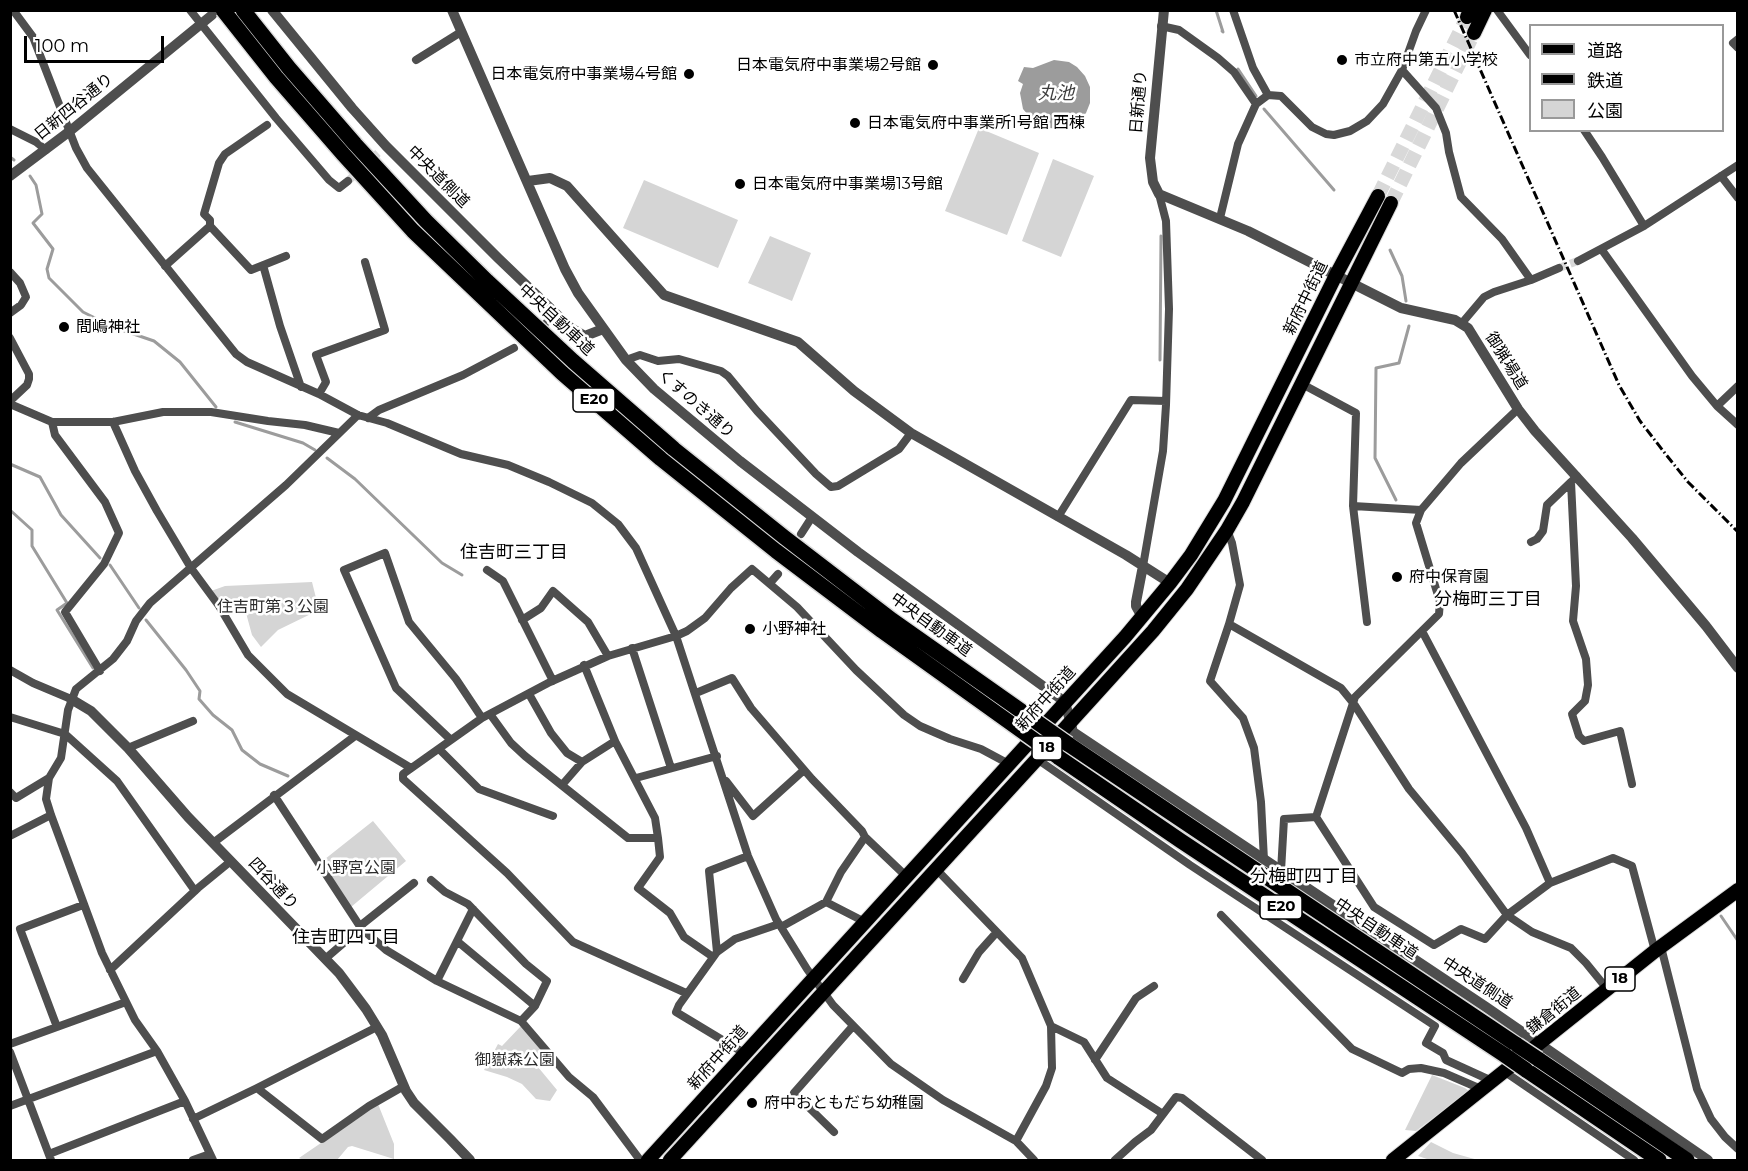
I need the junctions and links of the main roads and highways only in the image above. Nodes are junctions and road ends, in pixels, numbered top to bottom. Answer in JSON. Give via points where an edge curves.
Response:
{"nodes":[{"id":1,"x":243,"y":10,"type":"edge"},
{"id":2,"x":1485,"y":10,"type":"edge"},
{"id":3,"x":217,"y":13,"type":"edge"},
{"id":4,"x":1474,"y":33,"type":"tunnel mouth"},
{"id":5,"x":1378,"y":196,"type":"tunnel mouth"},
{"id":6,"x":1391,"y":203,"type":"tunnel mouth"},
{"id":7,"x":1736,"y":893,"type":"edge"},
{"id":8,"x":648,"y":1161,"type":"edge"},
{"id":9,"x":670,"y":1161,"type":"edge"},
{"id":10,"x":1393,"y":1161,"type":"edge"},
{"id":11,"x":1659,"y":1161,"type":"edge"},
{"id":12,"x":1687,"y":1161,"type":"edge"}],
"edges":[{"from":1,"to":12,"type":"highway","name":"中央自動車道","number":"E20","bridge":true,"via":[[355,144],[487,281],[674,449],[784,537],[1030,718]]},
{"from":2,"to":4,"type":"main road"},
{"from":3,"to":11,"type":"highway","name":"中央自動車道","number":"E20","bridge":true,"via":[[421,238],[562,373],[776,551],[1019,730]]},
{"from":5,"to":8,"type":"main road","name":"新府中街道","number":"18","via":[[1229,492],[1170,583]]},
{"from":6,"to":9,"type":"main road","name":"新府中街道","number":"18","via":[[1227,530],[1200,572],[1167,615],[1070,723]]},
{"from":7,"to":10,"type":"main road","name":"鎌倉街道","number":"18","via":[[1658,949]]}]}
